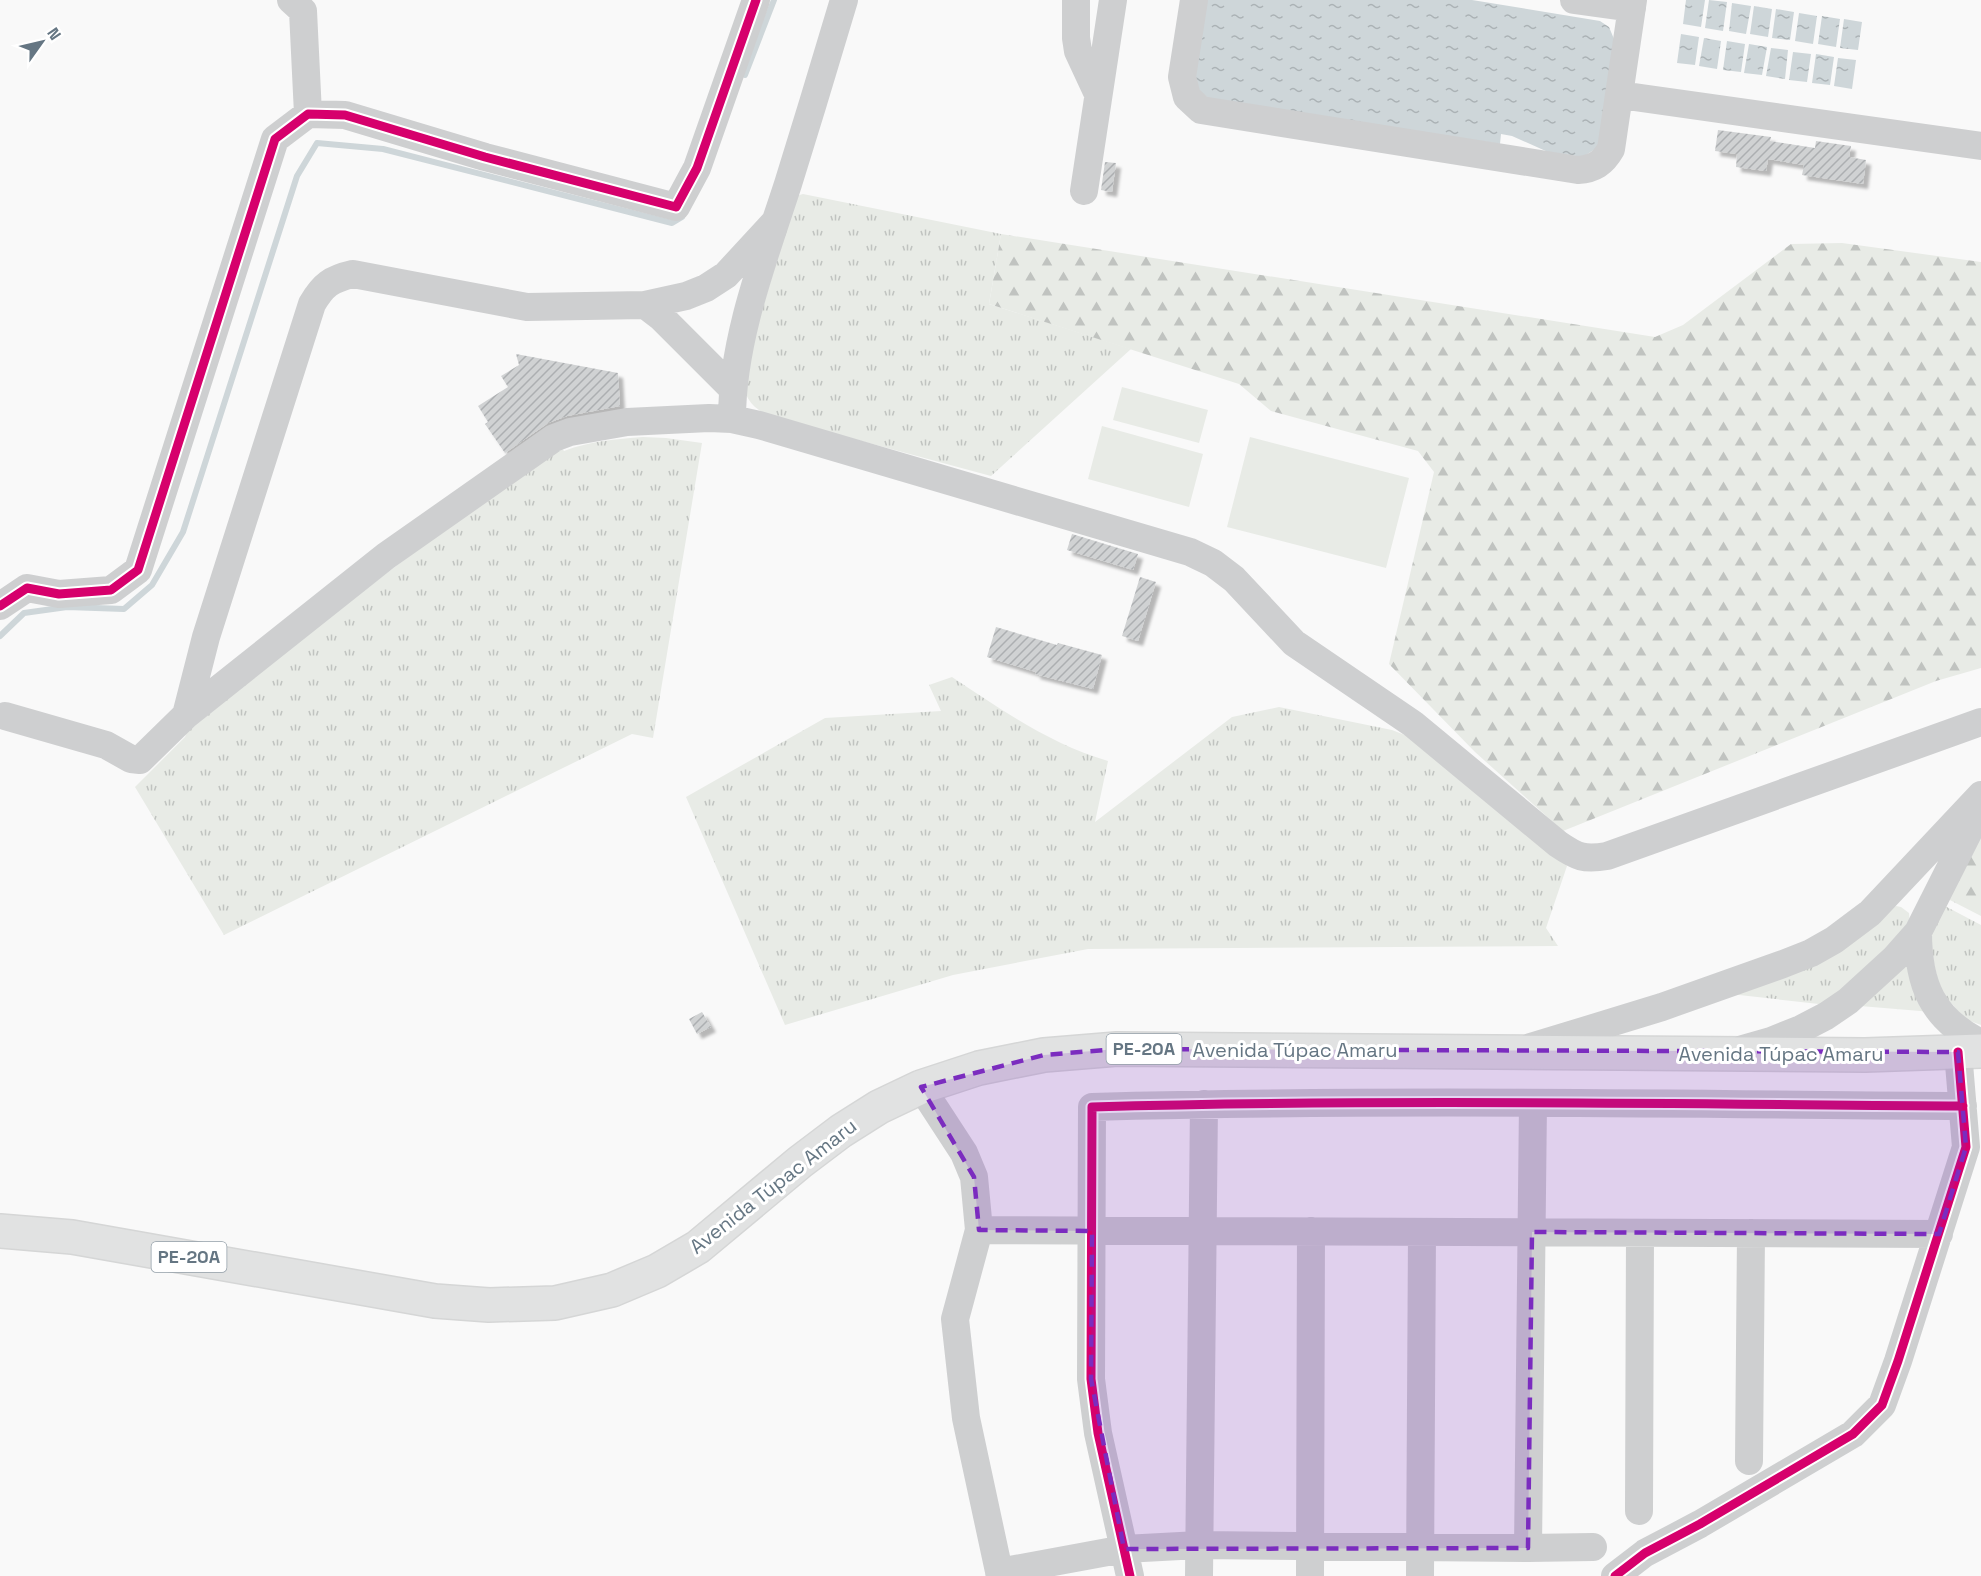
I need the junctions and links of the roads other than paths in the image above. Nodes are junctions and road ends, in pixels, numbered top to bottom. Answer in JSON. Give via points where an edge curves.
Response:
{"nodes":[{"id":1,"x":291,"y":0,"type":"edge"},
{"id":2,"x":756,"y":0,"type":"edge"},
{"id":3,"x":844,"y":0,"type":"edge"},
{"id":4,"x":1076,"y":0,"type":"edge"},
{"id":5,"x":1113,"y":0,"type":"edge"},
{"id":6,"x":1194,"y":0,"type":"edge"},
{"id":7,"x":1575,"y":0,"type":"edge"},
{"id":8,"x":1632,"y":4,"type":"edge"},
{"id":9,"x":1098,"y":94,"type":"junction"},
{"id":10,"x":1620,"y":95,"type":"junction"},
{"id":11,"x":308,"y":114,"type":"junction"},
{"id":12,"x":1981,"y":146,"type":"edge"},
{"id":13,"x":1084,"y":190,"type":"dead end"},
{"id":14,"x":774,"y":223,"type":"junction"},
{"id":15,"x":645,"y":306,"type":"junction"},
{"id":16,"x":732,"y":388,"type":"junction"},
{"id":17,"x":732,"y":419,"type":"junction"},
{"id":18,"x":0,"y":606,"type":"edge"},
{"id":19,"x":186,"y":715,"type":"junction"},
{"id":20,"x":5,"y":716,"type":"dead end"},
{"id":21,"x":1981,"y":722,"type":"edge"},
{"id":22,"x":1981,"y":795,"type":"edge"},
{"id":23,"x":1981,"y":807,"type":"edge"},
{"id":24,"x":1891,"y":892,"type":"junction"},
{"id":25,"x":1922,"y":925,"type":"junction"},
{"id":26,"x":1974,"y":1049,"type":"edge"},
{"id":27,"x":1515,"y":1052,"type":"junction"},
{"id":28,"x":1724,"y":1054,"type":"junction"},
{"id":29,"x":921,"y":1087,"type":"junction"},
{"id":30,"x":1533,"y":1103,"type":"junction"},
{"id":31,"x":1204,"y":1104,"type":"junction"},
{"id":32,"x":1963,"y":1106,"type":"junction"},
{"id":33,"x":979,"y":1230,"type":"junction"},
{"id":34,"x":0,"y":1231,"type":"edge"},
{"id":35,"x":1092,"y":1231,"type":"junction"},
{"id":36,"x":1203,"y":1231,"type":"junction"},
{"id":37,"x":1311,"y":1232,"type":"junction"},
{"id":38,"x":1422,"y":1232,"type":"junction"},
{"id":39,"x":1532,"y":1232,"type":"junction"},
{"id":40,"x":1640,"y":1233,"type":"junction"},
{"id":41,"x":1751,"y":1233,"type":"junction"},
{"id":42,"x":1939,"y":1234,"type":"junction"},
{"id":43,"x":1749,"y":1461,"type":"dead end"},
{"id":44,"x":1640,"y":1511,"type":"dead end"},
{"id":45,"x":1199,"y":1545,"type":"junction"},
{"id":46,"x":1310,"y":1546,"type":"junction"},
{"id":47,"x":1593,"y":1547,"type":"dead end"},
{"id":48,"x":1420,"y":1548,"type":"junction"},
{"id":49,"x":1528,"y":1548,"type":"junction"},
{"id":50,"x":1124,"y":1549,"type":"junction"},
{"id":51,"x":1000,"y":1574,"type":"edge"},
{"id":52,"x":1130,"y":1576,"type":"edge"},
{"id":53,"x":1199,"y":1576,"type":"edge"},
{"id":54,"x":1310,"y":1576,"type":"edge"},
{"id":55,"x":1420,"y":1576,"type":"edge"},
{"id":56,"x":1615,"y":1576,"type":"edge"}],
"edges":[{"from":1,"to":11,"type":"street","via":[[303,10]]},
{"from":2,"to":11,"type":"street","via":[[698,168],[676,207],[345,115]]},
{"from":3,"to":14,"type":"street"},
{"from":4,"to":9,"type":"street","via":[[1078,51]]},
{"from":5,"to":9,"type":"street"},
{"from":6,"to":10,"type":"street","via":[[1182,77],[1187,97],[1201,110],[1578,170],[1589,169],[1605,159],[1611,149]]},
{"from":7,"to":8,"type":"street"},
{"from":8,"to":10,"type":"street"},
{"from":9,"to":13,"type":"street"},
{"from":10,"to":12,"type":"street"},
{"from":11,"to":18,"type":"street","via":[[275,139],[138,570],[111,590],[59,594],[27,588]]},
{"from":14,"to":15,"type":"street","via":[[732,269],[706,288]]},
{"from":14,"to":16,"type":"street","via":[[738,351]]},
{"from":15,"to":16,"type":"street"},
{"from":15,"to":19,"type":"street","via":[[527,307],[352,274],[336,278],[320,290],[312,304],[206,637]]},
{"from":16,"to":17,"type":"street"},
{"from":17,"to":19,"type":"street","via":[[627,422],[554,438],[386,556]]},
{"from":17,"to":21,"type":"street","via":[[1190,552],[1213,563],[1234,579],[1302,650],[1413,724],[1558,844],[1581,858],[1606,856]]},
{"from":19,"to":20,"type":"street","via":[[140,760],[106,745]]},
{"from":22,"to":24,"type":"street"},
{"from":23,"to":25,"type":"street"},
{"from":24,"to":25,"type":"street"},
{"from":24,"to":27,"type":"street","via":[[1852,929],[1811,952],[1662,1007]]},
{"from":25,"to":26,"type":"street","via":[[1920,973],[1927,990]]},
{"from":25,"to":28,"type":"street","via":[[1870,983],[1833,1011],[1771,1041]]},
{"from":26,"to":28,"type":"highway","name":"Avenida Túpac Amaru","number":"PE-20A","via":[[1865,1055]]},
{"from":26,"to":32,"type":"street"},
{"from":27,"to":28,"type":"highway","name":"Avenida Túpac Amaru","number":"PE-20A"},
{"from":27,"to":29,"type":"highway","name":"Avenida Túpac Amaru","number":"PE-20A","via":[[1117,1049],[1044,1055],[979,1068]]},
{"from":29,"to":33,"type":"street","via":[[964,1153],[974,1177]]},
{"from":29,"to":34,"type":"highway","name":"Avenida Túpac Amaru","number":"PE-20A","via":[[841,1131],[698,1247],[612,1290],[555,1303],[489,1305],[435,1301],[72,1237]]},
{"from":30,"to":31,"type":"street"},
{"from":30,"to":32,"type":"street"},
{"from":30,"to":39,"type":"street"},
{"from":31,"to":35,"type":"street","via":[[1092,1107]]},
{"from":31,"to":36,"type":"street"},
{"from":32,"to":42,"type":"street","via":[[1966,1147]]},
{"from":33,"to":35,"type":"street"},
{"from":33,"to":51,"type":"street","via":[[955,1319],[966,1418]]},
{"from":35,"to":36,"type":"street"},
{"from":35,"to":50,"type":"street","via":[[1091,1379],[1098,1433]]},
{"from":36,"to":37,"type":"street"},
{"from":36,"to":45,"type":"street"},
{"from":37,"to":38,"type":"street"},
{"from":37,"to":46,"type":"street"},
{"from":38,"to":39,"type":"street"},
{"from":38,"to":48,"type":"street"},
{"from":39,"to":40,"type":"street"},
{"from":39,"to":49,"type":"street"},
{"from":40,"to":41,"type":"street"},
{"from":40,"to":44,"type":"street"},
{"from":41,"to":42,"type":"street"},
{"from":41,"to":43,"type":"street"},
{"from":42,"to":56,"type":"street","via":[[1882,1405],[1853,1434],[1645,1553]]},
{"from":45,"to":46,"type":"street"},
{"from":45,"to":50,"type":"street"},
{"from":45,"to":53,"type":"street"},
{"from":46,"to":48,"type":"street"},
{"from":46,"to":54,"type":"street"},
{"from":47,"to":49,"type":"street"},
{"from":48,"to":49,"type":"street"},
{"from":48,"to":55,"type":"street"},
{"from":50,"to":51,"type":"street"},
{"from":50,"to":52,"type":"street"}]}
